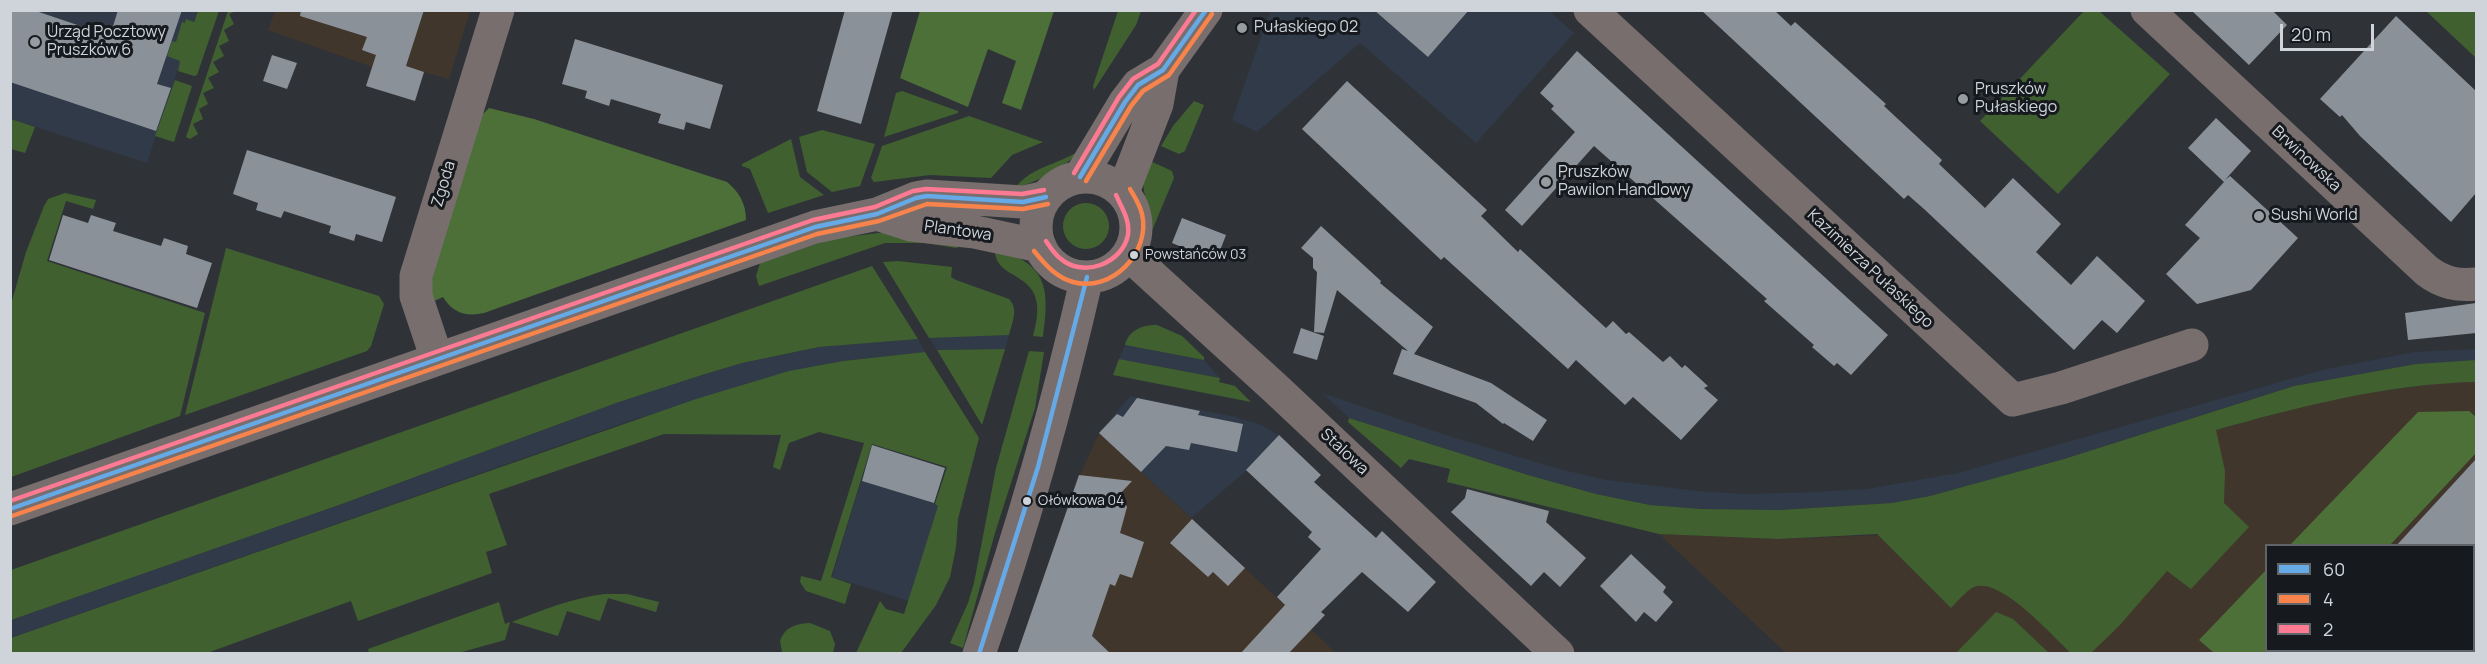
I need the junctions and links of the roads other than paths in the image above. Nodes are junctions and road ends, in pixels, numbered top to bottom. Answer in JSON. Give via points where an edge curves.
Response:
{"nodes":[{"id":1,"x":498,"y":10,"type":"edge"},
{"id":2,"x":1206,"y":10,"type":"edge"},
{"id":3,"x":1590,"y":10,"type":"edge"},
{"id":4,"x":2146,"y":10,"type":"edge"},
{"id":5,"x":1163,"y":70,"type":"junction"},
{"id":6,"x":1080,"y":177,"type":"junction"},
{"id":7,"x":1123,"y":192,"type":"junction"},
{"id":8,"x":1046,"y":198,"type":"junction"},
{"id":9,"x":877,"y":214,"type":"junction"},
{"id":10,"x":1040,"y":246,"type":"junction"},
{"id":11,"x":1128,"y":254,"type":"junction"},
{"id":12,"x":1087,"y":277,"type":"junction"},
{"id":13,"x":2476,"y":284,"type":"edge"},
{"id":14,"x":2192,"y":345,"type":"dead end"},
{"id":15,"x":437,"y":359,"type":"junction"},
{"id":16,"x":10,"y":509,"type":"edge"},
{"id":17,"x":979,"y":654,"type":"edge"},
{"id":18,"x":1558,"y":654,"type":"edge"}],
"edges":[{"from":1,"to":15,"type":"street","name":"Zgoda","via":[[416,276],[416,296]]},
{"from":2,"to":5,"type":"street"},
{"from":3,"to":14,"type":"street","name":"Kazimierza Pułaskiego","via":[[2013,400]]},
{"from":4,"to":13,"type":"street","name":"Brwinowska","via":[[2427,271],[2452,284]]},
{"from":5,"to":6,"type":"street","via":[[1138,85]]},
{"from":5,"to":7,"type":"street","via":[[1157,104]]},
{"from":6,"to":7,"type":"street","via":[[1104,180]]},
{"from":6,"to":8,"type":"street","via":[[1057,186]]},
{"from":7,"to":11,"type":"street","via":[[1133,208],[1137,227]]},
{"from":8,"to":9,"type":"street","name":"Plantowa","via":[[1023,202],[927,196]]},
{"from":8,"to":10,"type":"street","via":[[1036,221]]},
{"from":9,"to":10,"type":"street","name":"Plantowa","via":[[911,225],[975,232]]},
{"from":9,"to":15,"type":"street","name":"Plantowa","via":[[815,226]]},
{"from":10,"to":12,"type":"street","via":[[1059,269]]},
{"from":11,"to":12,"type":"street","via":[[1115,268]]},
{"from":11,"to":18,"type":"street","name":"Stalowa"},
{"from":12,"to":17,"type":"street","via":[[1044,448]]},
{"from":15,"to":16,"type":"street","name":"Plantowa"}]}
